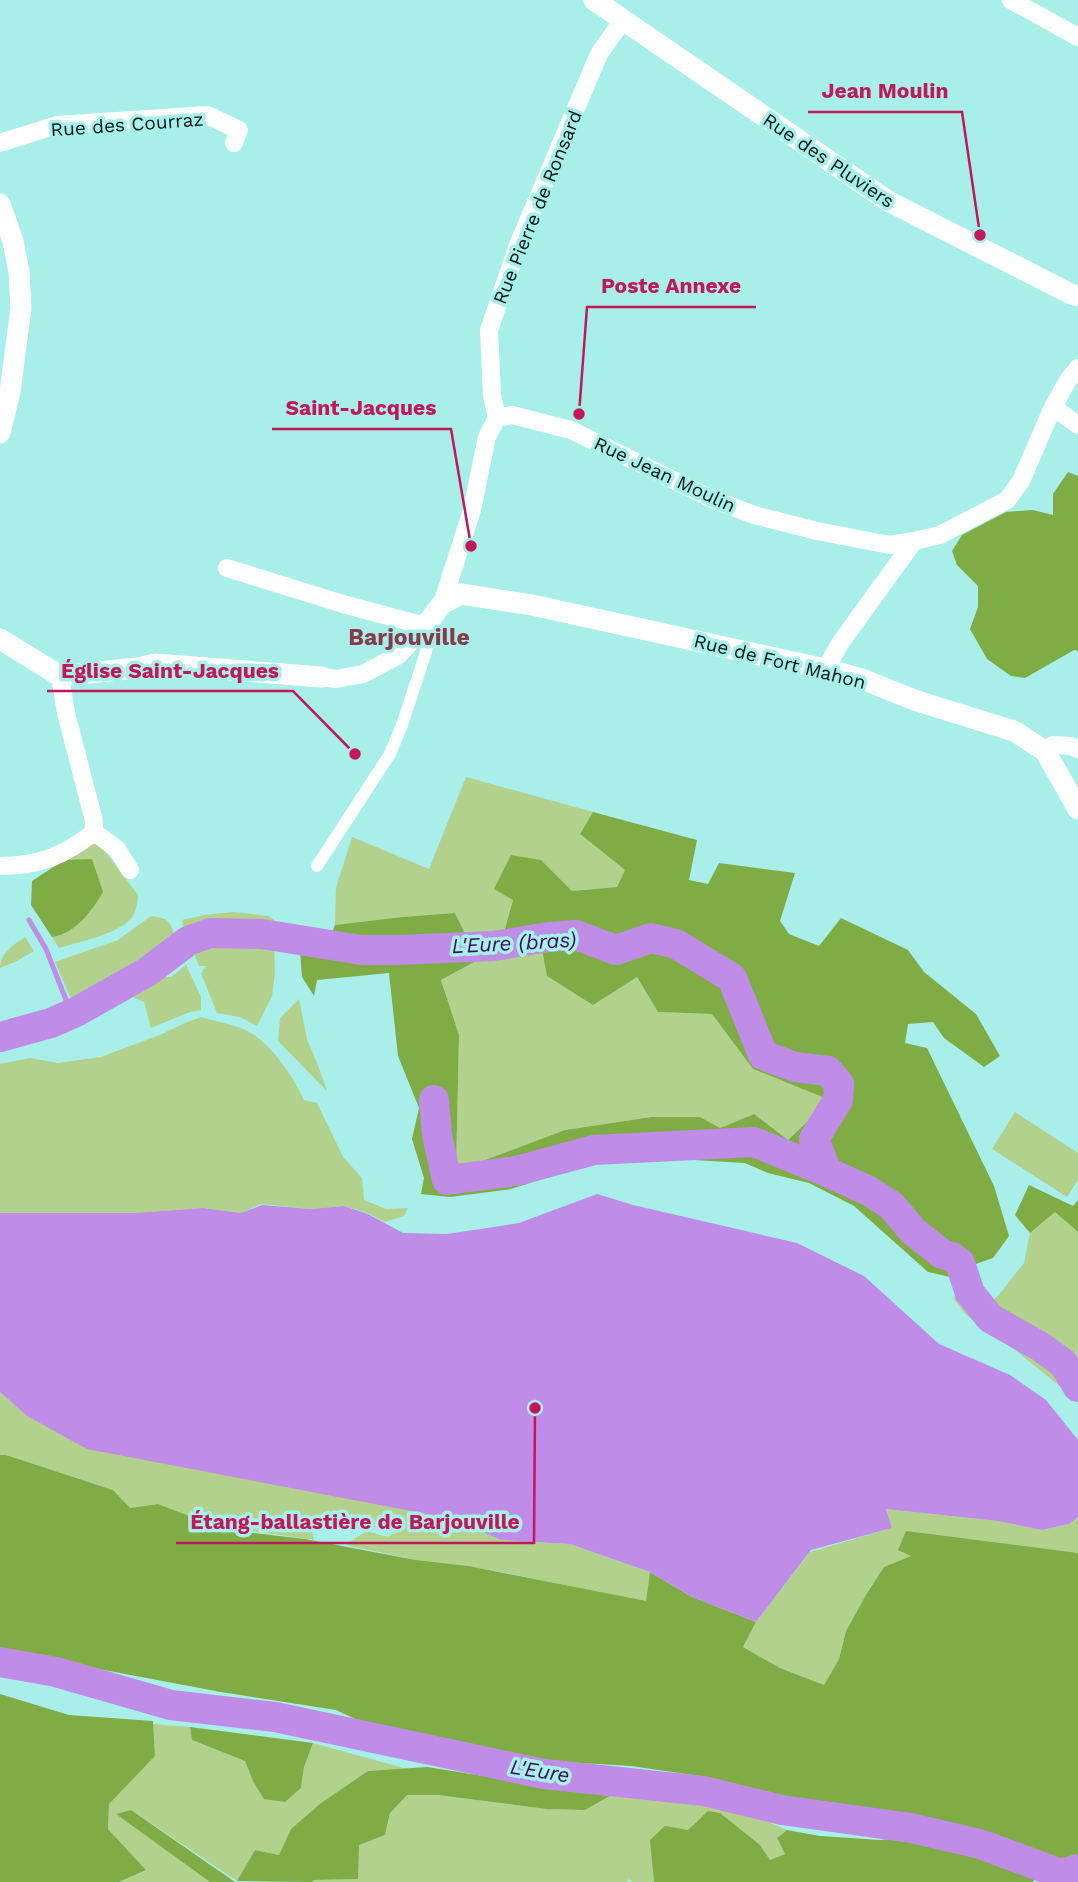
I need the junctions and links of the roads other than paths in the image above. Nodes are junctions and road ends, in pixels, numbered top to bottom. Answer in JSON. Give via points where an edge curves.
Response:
{"nodes":[{"id":1,"x":594,"y":0,"type":"edge"},
{"id":2,"x":1011,"y":0,"type":"edge"},
{"id":3,"x":623,"y":20,"type":"junction"},
{"id":4,"x":1078,"y":37,"type":"edge"},
{"id":5,"x":0,"y":143,"type":"edge"},
{"id":6,"x":234,"y":143,"type":"dead end"},
{"id":7,"x":0,"y":206,"type":"edge"},
{"id":8,"x":1078,"y":296,"type":"edge"},
{"id":9,"x":1078,"y":368,"type":"edge"},
{"id":10,"x":5,"y":391,"type":"edge"},
{"id":11,"x":1053,"y":407,"type":"junction"},
{"id":12,"x":497,"y":418,"type":"junction"},
{"id":13,"x":1078,"y":425,"type":"edge"},
{"id":14,"x":0,"y":433,"type":"edge"},
{"id":15,"x":914,"y":541,"type":"junction"},
{"id":16,"x":227,"y":568,"type":"dead end"},
{"id":17,"x":442,"y":604,"type":"junction"},
{"id":18,"x":425,"y":626,"type":"junction"},
{"id":19,"x":0,"y":639,"type":"edge"},
{"id":20,"x":825,"y":669,"type":"junction"},
{"id":21,"x":60,"y":676,"type":"junction"},
{"id":22,"x":322,"y":677,"type":"joint"},
{"id":23,"x":1078,"y":749,"type":"edge"},
{"id":24,"x":1045,"y":751,"type":"junction"},
{"id":25,"x":1078,"y":809,"type":"edge"},
{"id":26,"x":94,"y":832,"type":"junction"},
{"id":27,"x":0,"y":866,"type":"edge"},
{"id":28,"x":317,"y":866,"type":"dead end"},
{"id":29,"x":130,"y":870,"type":"dead end"}],
"edges":[{"from":1,"to":3,"type":"street","name":"Rue des Pluviers"},
{"from":2,"to":4,"type":"street"},
{"from":3,"to":8,"type":"street","name":"Rue des Pluviers","via":[[888,201]]},
{"from":3,"to":12,"type":"street","name":"Rue Pierre de Ronsard","via":[[599,54],[518,245],[489,330]]},
{"from":5,"to":6,"type":"street","name":"Rue des Courraz","via":[[57,125],[207,115],[239,130]]},
{"from":7,"to":10,"type":"street","via":[[13,241],[21,308]]},
{"from":9,"to":11,"type":"street","name":"Rue Jean Moulin"},
{"from":10,"to":14,"type":"street"},
{"from":11,"to":13,"type":"street"},
{"from":11,"to":15,"type":"street","name":"Rue Jean Moulin","via":[[1021,481],[1007,500],[940,535]]},
{"from":12,"to":15,"type":"street","name":"Rue Jean Moulin","via":[[512,415],[571,430],[754,515],[890,545]]},
{"from":12,"to":17,"type":"street","via":[[487,437],[472,510]]},
{"from":15,"to":20,"type":"street"},
{"from":16,"to":18,"type":"street"},
{"from":17,"to":18,"type":"street"},
{"from":17,"to":20,"type":"street","name":"Rue de Fort Mahon","via":[[461,594],[532,605]]},
{"from":17,"to":28,"type":"street","via":[[390,754]]},
{"from":18,"to":22,"type":"street","via":[[399,655],[363,674]]},
{"from":19,"to":21,"type":"street"},
{"from":20,"to":24,"type":"street","name":"Rue de Fort Mahon","via":[[1014,731]]},
{"from":21,"to":22,"type":"street","via":[[155,664]]},
{"from":21,"to":26,"type":"street"},
{"from":23,"to":24,"type":"street","via":[[1053,745]]},
{"from":24,"to":25,"type":"street","name":"Rue de Fort Mahon"},
{"from":26,"to":27,"type":"street","via":[[76,846],[38,863]]},
{"from":26,"to":29,"type":"street","via":[[117,849]]}]}
